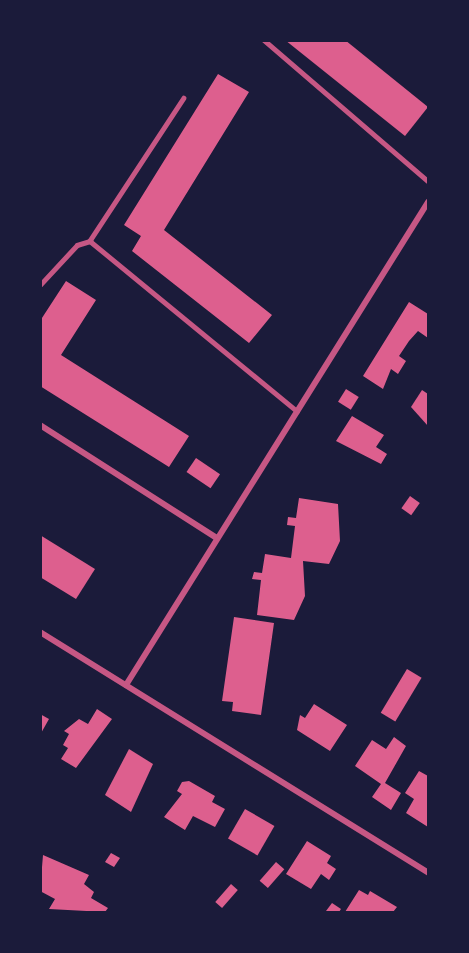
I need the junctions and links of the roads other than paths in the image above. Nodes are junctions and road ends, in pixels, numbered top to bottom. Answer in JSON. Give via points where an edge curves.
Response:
{"nodes":[{"id":1,"x":264,"y":40,"type":"edge"},
{"id":2,"x":184,"y":98,"type":"dead end"},
{"id":3,"x":429,"y":181,"type":"edge"},
{"id":4,"x":429,"y":202,"type":"edge"},
{"id":5,"x":90,"y":241,"type":"junction"},
{"id":6,"x":40,"y":285,"type":"edge"},
{"id":7,"x":297,"y":411,"type":"junction"},
{"id":8,"x":40,"y":425,"type":"edge"},
{"id":9,"x":218,"y":538,"type":"junction"},
{"id":10,"x":40,"y":632,"type":"edge"},
{"id":11,"x":126,"y":685,"type":"junction"},
{"id":12,"x":429,"y":873,"type":"edge"}],
"edges":[{"from":1,"to":3,"type":"lane"},
{"from":2,"to":5,"type":"lane"},
{"from":4,"to":7,"type":"street"},
{"from":5,"to":6,"type":"lane","via":[[77,245]]},
{"from":5,"to":7,"type":"lane"},
{"from":7,"to":9,"type":"street"},
{"from":8,"to":9,"type":"street"},
{"from":9,"to":11,"type":"street"},
{"from":10,"to":11,"type":"street"},
{"from":11,"to":12,"type":"street"}]}
